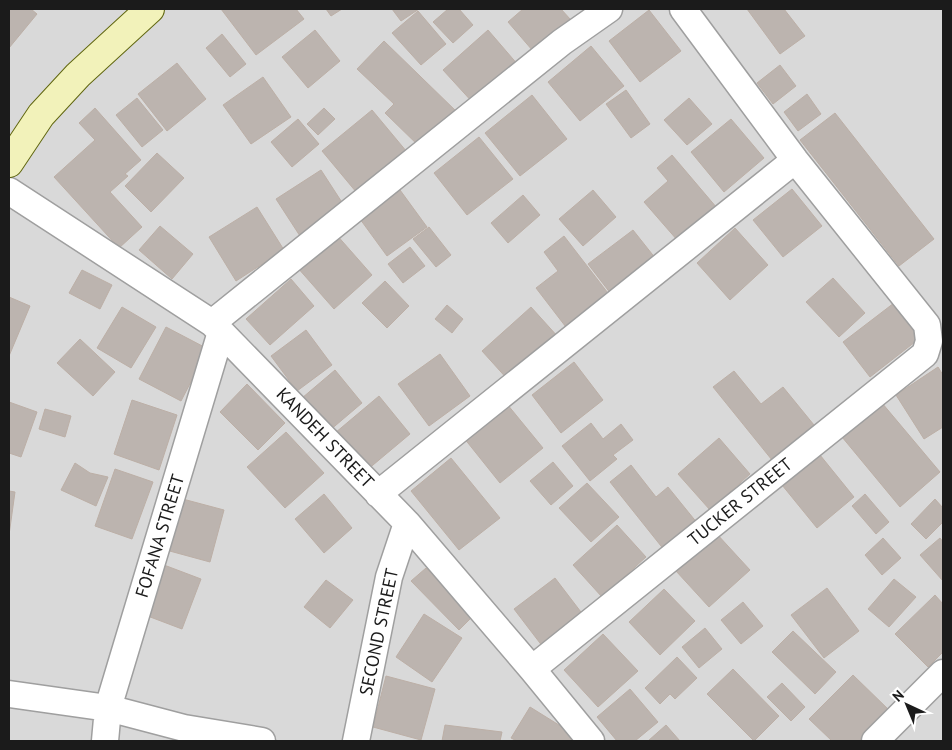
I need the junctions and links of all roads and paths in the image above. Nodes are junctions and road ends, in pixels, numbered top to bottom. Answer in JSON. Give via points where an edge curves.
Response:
{"nodes":[{"id":1,"x":150,"y":9,"type":"edge"},
{"id":2,"x":609,"y":9,"type":"edge"},
{"id":3,"x":683,"y":9,"type":"edge"},
{"id":4,"x":795,"y":160,"type":"junction"},
{"id":5,"x":9,"y":163,"type":"edge"},
{"id":6,"x":9,"y":191,"type":"edge"},
{"id":7,"x":216,"y":327,"type":"junction"},
{"id":8,"x":378,"y":494,"type":"junction"},
{"id":9,"x":407,"y":523,"type":"junction"},
{"id":10,"x":532,"y":669,"type":"junction"},
{"id":11,"x":943,"y":673,"type":"edge"},
{"id":12,"x":9,"y":694,"type":"edge"},
{"id":13,"x":108,"y":708,"type":"junction"},
{"id":14,"x":106,"y":741,"type":"edge"},
{"id":15,"x":262,"y":741,"type":"edge"},
{"id":16,"x":356,"y":741,"type":"edge"},
{"id":17,"x":591,"y":741,"type":"edge"},
{"id":18,"x":875,"y":741,"type":"edge"}],
"edges":[{"from":1,"to":5,"type":"street","via":[[78,75],[41,115]]},
{"from":2,"to":7,"type":"street","via":[[562,42]]},
{"from":3,"to":4,"type":"street"},
{"from":4,"to":8,"type":"street"},
{"from":4,"to":10,"type":"street","name":"TUCKER STREET","via":[[927,325],[929,341],[925,354]]},
{"from":6,"to":7,"type":"street","name":"KANDEH STREET"},
{"from":7,"to":8,"type":"street","name":"KANDEH STREET"},
{"from":7,"to":13,"type":"street","name":"FOFANA STREET"},
{"from":8,"to":9,"type":"street","name":"KANDEH STREET"},
{"from":9,"to":10,"type":"street","name":"KANDEH STREET"},
{"from":9,"to":16,"type":"street","name":"SECOND STREET","via":[[389,577]]},
{"from":10,"to":17,"type":"street","name":"KANDEH STREET"},
{"from":11,"to":18,"type":"street"},
{"from":12,"to":13,"type":"street"},
{"from":13,"to":14,"type":"street","name":"FOFANA STREET"},
{"from":13,"to":15,"type":"street","via":[[184,728]]}]}
